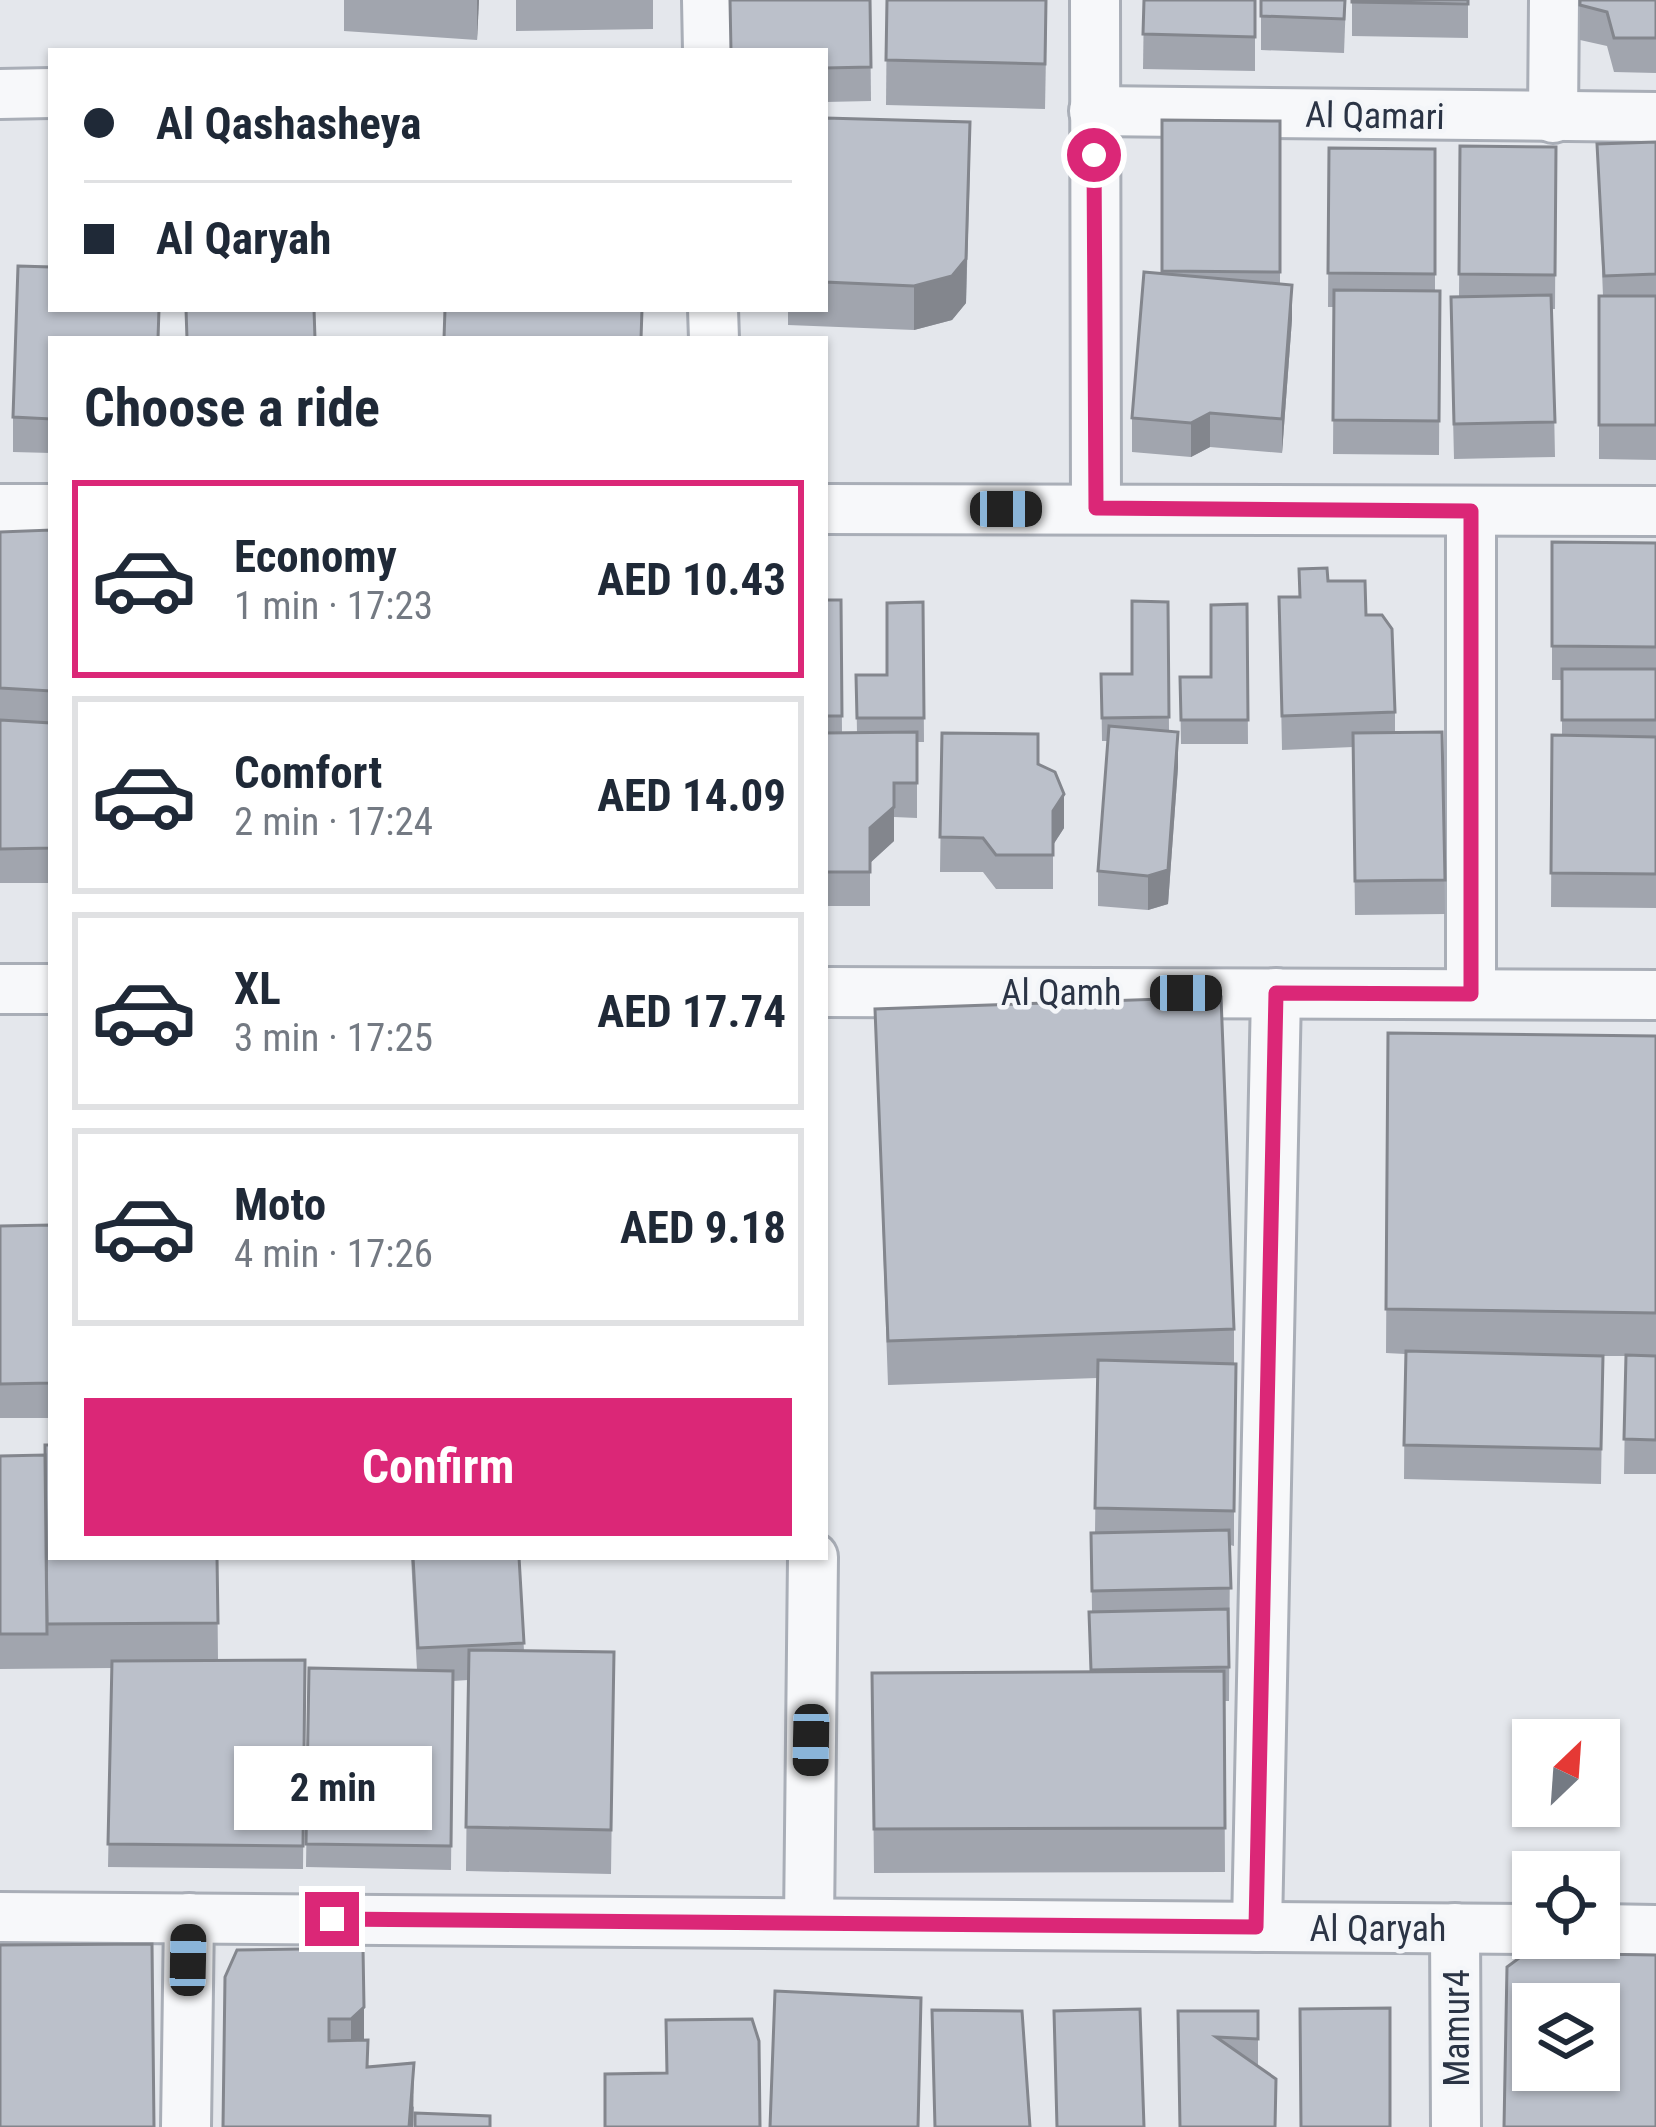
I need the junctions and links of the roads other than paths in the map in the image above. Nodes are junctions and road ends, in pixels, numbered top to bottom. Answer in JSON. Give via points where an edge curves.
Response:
{"nodes":[{"id":1,"x":707,"y":0,"type":"edge"},
{"id":2,"x":1095,"y":0,"type":"edge"},
{"id":3,"x":1554,"y":0,"type":"edge"},
{"id":4,"x":708,"y":48,"type":"edge"},
{"id":5,"x":48,"y":93,"type":"edge"},
{"id":6,"x":0,"y":94,"type":"edge"},
{"id":7,"x":1094,"y":111,"type":"junction"},
{"id":8,"x":1656,"y":117,"type":"edge"},
{"id":9,"x":1553,"y":118,"type":"junction"},
{"id":10,"x":1096,"y":508,"type":"junction"},
{"id":11,"x":0,"y":509,"type":"edge"},
{"id":12,"x":48,"y":509,"type":"edge"},
{"id":13,"x":828,"y":509,"type":"edge"},
{"id":14,"x":1471,"y":511,"type":"junction"},
{"id":15,"x":1656,"y":511,"type":"edge"},
{"id":16,"x":0,"y":989,"type":"edge"},
{"id":17,"x":48,"y":989,"type":"edge"},
{"id":18,"x":828,"y":992,"type":"edge"},
{"id":19,"x":1276,"y":993,"type":"junction"},
{"id":20,"x":1471,"y":994,"type":"junction"},
{"id":21,"x":1656,"y":995,"type":"edge"},
{"id":22,"x":813,"y":1560,"type":"edge"},
{"id":23,"x":0,"y":1917,"type":"edge"},
{"id":24,"x":189,"y":1918,"type":"junction"},
{"id":25,"x":808,"y":1922,"type":"junction"},
{"id":26,"x":1256,"y":1927,"type":"junction"},
{"id":27,"x":1455,"y":1928,"type":"junction"},
{"id":28,"x":1512,"y":1929,"type":"edge"},
{"id":29,"x":1620,"y":1929,"type":"edge"},
{"id":30,"x":1656,"y":1930,"type":"edge"},
{"id":31,"x":186,"y":2127,"type":"edge"},
{"id":32,"x":1456,"y":2127,"type":"edge"}],
"edges":[{"from":1,"to":4,"type":"street"},
{"from":2,"to":7,"type":"street"},
{"from":3,"to":9,"type":"street"},
{"from":5,"to":6,"type":"street"},
{"from":7,"to":9,"type":"street","name":"Al Qamari"},
{"from":7,"to":10,"type":"street"},
{"from":8,"to":9,"type":"street","name":"Al Qamari"},
{"from":10,"to":13,"type":"street"},
{"from":10,"to":14,"type":"street"},
{"from":11,"to":12,"type":"street"},
{"from":14,"to":15,"type":"street"},
{"from":14,"to":20,"type":"street"},
{"from":16,"to":17,"type":"street"},
{"from":18,"to":19,"type":"street","name":"Al Qamh"},
{"from":19,"to":20,"type":"street","name":"Al Qamh"},
{"from":19,"to":26,"type":"street"},
{"from":20,"to":21,"type":"street","name":"Al Qamh"},
{"from":22,"to":25,"type":"street"},
{"from":23,"to":24,"type":"street","name":"Al Qaryah"},
{"from":24,"to":25,"type":"street","name":"Al Qaryah"},
{"from":24,"to":31,"type":"street"},
{"from":25,"to":26,"type":"street","name":"Al Qaryah"},
{"from":26,"to":27,"type":"street","name":"Al Qaryah"},
{"from":27,"to":28,"type":"street","name":"Al Qaryah"},
{"from":27,"to":32,"type":"street","name":"Mamur4"},
{"from":29,"to":30,"type":"street"}]}
